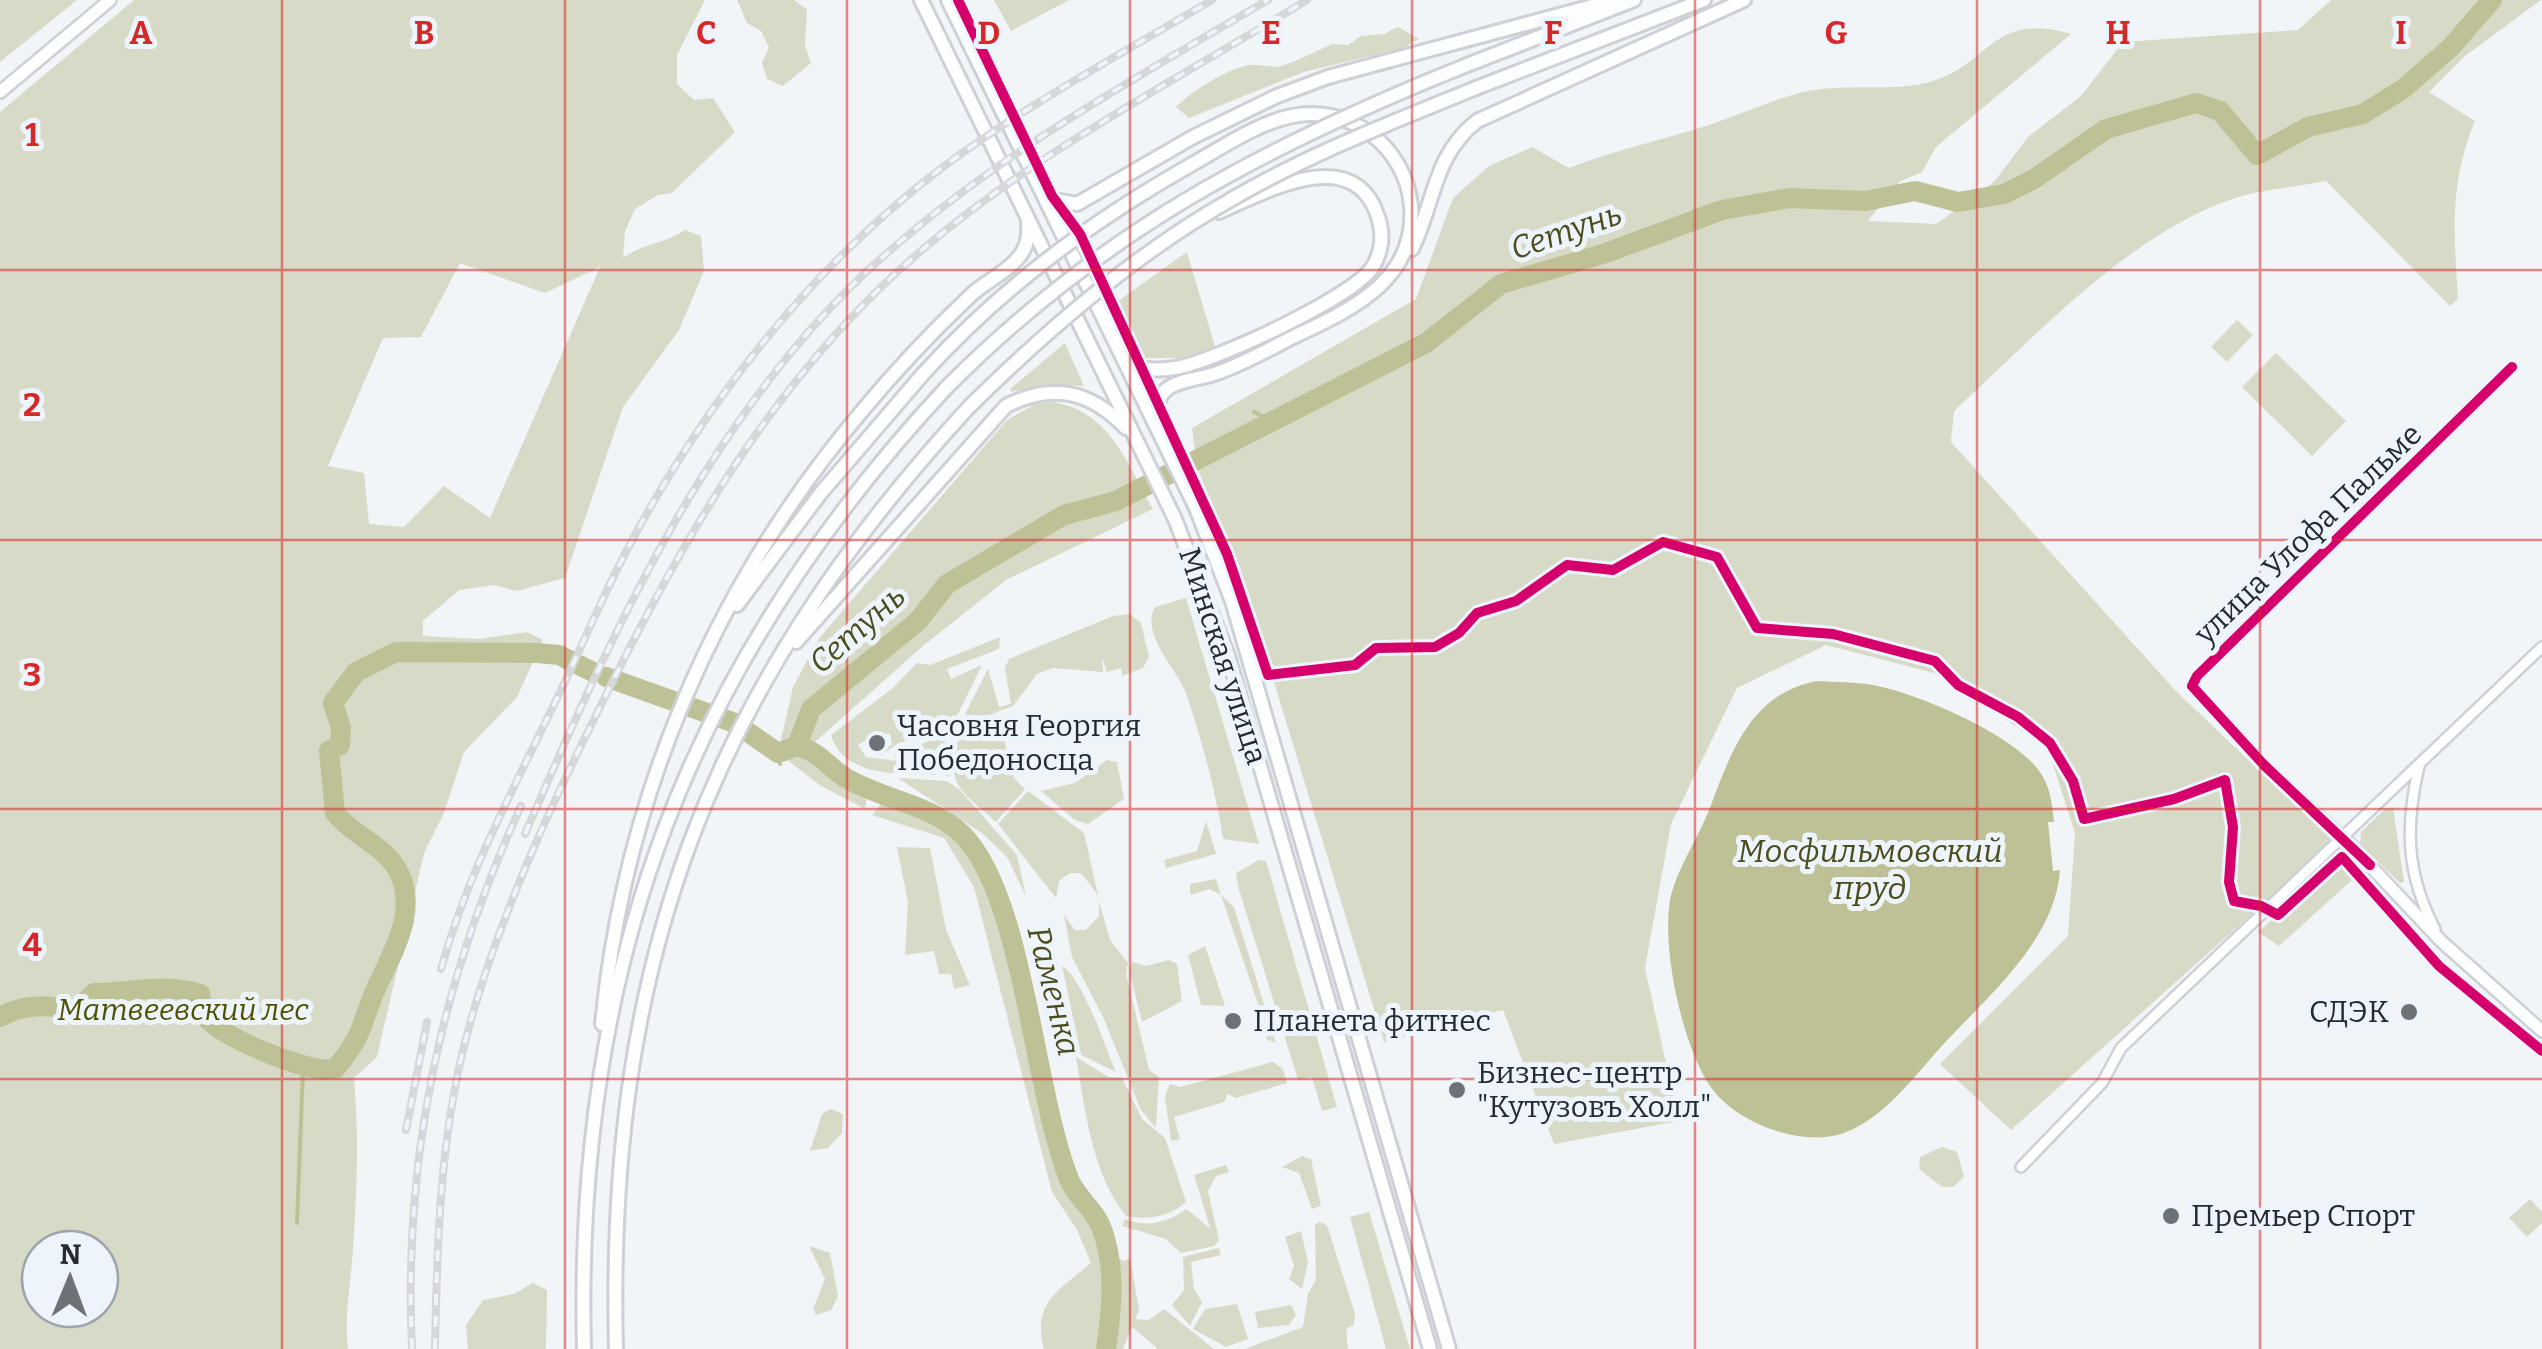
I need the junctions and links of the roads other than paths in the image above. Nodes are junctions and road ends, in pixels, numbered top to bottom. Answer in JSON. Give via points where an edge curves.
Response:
{"nodes":[{"id":1,"x":110,"y":0,"type":"edge"},
{"id":2,"x":921,"y":0,"type":"edge"},
{"id":3,"x":948,"y":0,"type":"edge"},
{"id":4,"x":1615,"y":0,"type":"edge"},
{"id":5,"x":1634,"y":0,"type":"edge"},
{"id":6,"x":1704,"y":0,"type":"edge"},
{"id":7,"x":1744,"y":0,"type":"edge"},
{"id":8,"x":0,"y":92,"type":"edge"},
{"id":9,"x":1040,"y":189,"type":"junction"},
{"id":10,"x":1026,"y":214,"type":"junction"},
{"id":11,"x":1192,"y":224,"type":"junction"},
{"id":12,"x":1386,"y":282,"type":"junction"},
{"id":13,"x":1119,"y":354,"type":"junction"},
{"id":14,"x":2512,"y":368,"type":"dead end"},
{"id":15,"x":1158,"y":431,"type":"junction"},
{"id":16,"x":1137,"y":440,"type":"junction"},
{"id":17,"x":714,"y":635,"type":"junction"},
{"id":18,"x":2542,"y":647,"type":"edge"},
{"id":19,"x":770,"y":670,"type":"junction"},
{"id":20,"x":2420,"y":763,"type":"junction"},
{"id":21,"x":2345,"y":839,"type":"junction"},
{"id":22,"x":2440,"y":941,"type":"junction"},
{"id":23,"x":2542,"y":1032,"type":"edge"},
{"id":24,"x":599,"y":1064,"type":"junction"},
{"id":25,"x":2021,"y":1167,"type":"dead end"},
{"id":26,"x":584,"y":1349,"type":"edge"},
{"id":27,"x":616,"y":1349,"type":"edge"},
{"id":28,"x":1430,"y":1349,"type":"edge"},
{"id":29,"x":1450,"y":1349,"type":"edge"}],
"edges":[{"from":1,"to":8,"type":"street"},
{"from":2,"to":10,"type":"main road","name":"Минская улица"},
{"from":3,"to":9,"type":"main road","name":"Минская улица"},
{"from":4,"to":9,"type":"main road","via":[[1277,96],[1077,204],[1049,199]]},
{"from":5,"to":24,"type":"main road","bridge":true,"via":[[1313,130],[1165,210],[1023,315],[947,387],[813,546],[749,645],[697,749],[639,906]]},
{"from":6,"to":11,"type":"main road","bridge":true,"via":[[1282,172]]},
{"from":7,"to":12,"type":"main road","via":[[1476,121],[1446,154],[1416,241]]},
{"from":9,"to":13,"type":"main road","name":"Минская улица"},
{"from":10,"to":16,"type":"main road","name":"Минская улица"},
{"from":10,"to":17,"type":"main road","via":[[1022,253],[937,330],[833,446],[763,542]]},
{"from":11,"to":13,"type":"main road","bridge":true,"via":[[1319,176],[1349,182],[1376,212],[1379,254],[1362,280],[1322,304],[1194,364],[1141,368]]},
{"from":11,"to":19,"type":"main road","bridge":true,"via":[[1080,306],[969,408],[845,557]]},
{"from":12,"to":15,"type":"main road","via":[[1358,305],[1274,347],[1166,390],[1158,403]]},
{"from":12,"to":17,"type":"main road","bridge":true,"via":[[1403,255],[1411,214],[1404,174],[1380,141],[1346,120],[1306,114],[1229,143],[1121,206],[983,311],[820,494]]},
{"from":13,"to":15,"type":"main road","name":"Минская улица"},
{"from":14,"to":21,"type":"street","name":"улица Улофа Пальме","via":[[2192,686]]},
{"from":15,"to":29,"type":"main road","name":"Минская улица","via":[[1196,508],[1248,648]]},
{"from":16,"to":19,"type":"main road","via":[[1114,415],[1072,392],[1039,392],[1006,406]]},
{"from":16,"to":28,"type":"main road","name":"Минская улица","via":[[1228,656]]},
{"from":17,"to":24,"type":"main road","via":[[668,736],[618,910]]},
{"from":18,"to":20,"type":"street"},
{"from":19,"to":27,"type":"main road","via":[[722,764],[661,924],[630,1066],[616,1192]]},
{"from":20,"to":21,"type":"street"},
{"from":20,"to":22,"type":"street","via":[[2409,807],[2409,858]]},
{"from":21,"to":22,"type":"street","name":"улица Улофа Пальме"},
{"from":21,"to":25,"type":"street","via":[[2122,1048],[2102,1082]]},
{"from":22,"to":23,"type":"street","name":"улица Улофа Пальме"},
{"from":24,"to":26,"type":"main road","via":[[586,1196]]}]}
